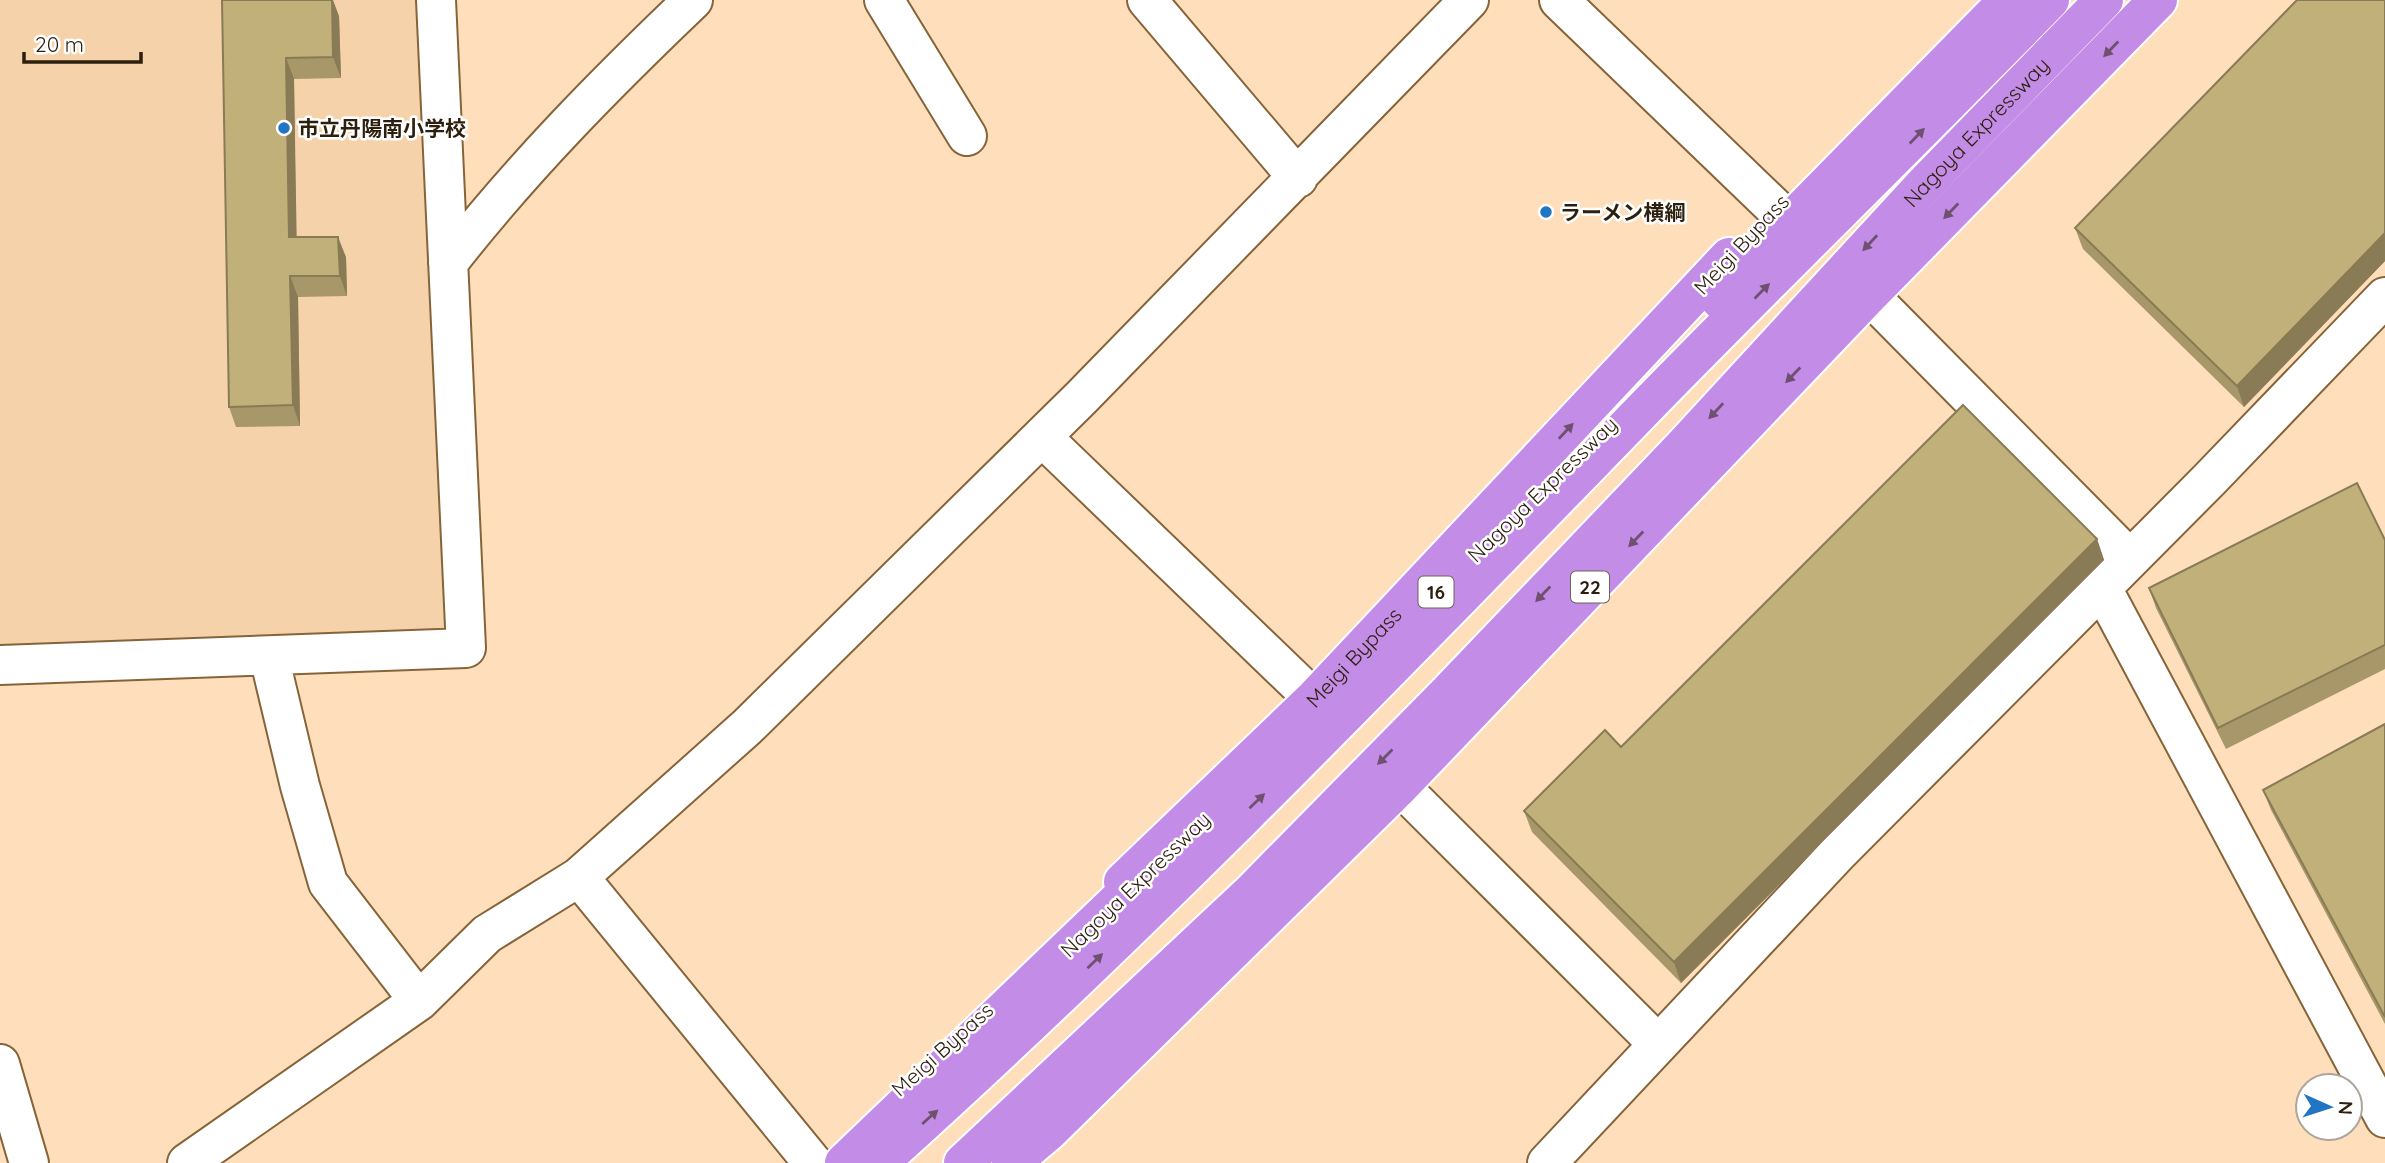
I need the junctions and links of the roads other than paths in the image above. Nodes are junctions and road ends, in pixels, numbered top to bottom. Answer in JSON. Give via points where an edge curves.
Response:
{"nodes":[{"id":1,"x":436,"y":0,"type":"edge"},
{"id":2,"x":693,"y":0,"type":"edge"},
{"id":3,"x":884,"y":0,"type":"edge"},
{"id":4,"x":1147,"y":0,"type":"edge"},
{"id":5,"x":1469,"y":0,"type":"edge"},
{"id":6,"x":1559,"y":0,"type":"edge"},
{"id":7,"x":1974,"y":0,"type":"edge"},
{"id":8,"x":2008,"y":0,"type":"edge"},
{"id":9,"x":2050,"y":0,"type":"edge"},
{"id":10,"x":2104,"y":0,"type":"edge"},
{"id":11,"x":2158,"y":0,"type":"edge"},
{"id":12,"x":967,"y":136,"type":"dead end"},
{"id":13,"x":1298,"y":178,"type":"junction"},
{"id":14,"x":1775,"y":208,"type":"junction"},
{"id":15,"x":448,"y":263,"type":"junction"},
{"id":16,"x":1869,"y":295,"type":"junction"},
{"id":17,"x":2385,"y":297,"type":"edge"},
{"id":18,"x":1042,"y":437,"type":"junction"},
{"id":19,"x":2130,"y":559,"type":"junction"},
{"id":20,"x":2102,"y":588,"type":"junction"},
{"id":21,"x":269,"y":656,"type":"junction"},
{"id":22,"x":0,"y":665,"type":"edge"},
{"id":23,"x":1314,"y":699,"type":"junction"},
{"id":24,"x":1400,"y":786,"type":"junction"},
{"id":25,"x":579,"y":877,"type":"junction"},
{"id":26,"x":419,"y":1001,"type":"junction"},
{"id":27,"x":1658,"y":1044,"type":"junction"},
{"id":28,"x":0,"y":1064,"type":"edge"},
{"id":29,"x":2385,"y":1118,"type":"edge"},
{"id":30,"x":29,"y":1163,"type":"edge"},
{"id":31,"x":187,"y":1163,"type":"edge"},
{"id":32,"x":815,"y":1163,"type":"edge"},
{"id":33,"x":844,"y":1163,"type":"edge"},
{"id":34,"x":879,"y":1163,"type":"edge"},
{"id":35,"x":963,"y":1163,"type":"edge"},
{"id":36,"x":1010,"y":1163,"type":"edge"},
{"id":37,"x":1547,"y":1163,"type":"edge"}],
"edges":[{"from":1,"to":15,"type":"street"},
{"from":2,"to":15,"type":"street","via":[[602,87],[495,202]]},
{"from":3,"to":12,"type":"street"},
{"from":4,"to":13,"type":"street"},
{"from":5,"to":13,"type":"street"},
{"from":6,"to":14,"type":"street"},
{"from":7,"to":14,"type":"highway","name":"Meigi Bypass"},
{"from":8,"to":33,"type":"highway","name":"Nagoya Expressway","number":"16","via":[[1780,232],[1621,413]]},
{"from":34,"to":9,"type":"highway","one_way":true,"via":[[983,1070],[1408,654]]},
{"from":10,"to":35,"type":"highway","name":"Nagoya Expressway","one_way":true,"via":[[1923,186],[1446,695],[1252,892]]},
{"from":11,"to":16,"type":"highway","number":"22","one_way":true},
{"from":13,"to":18,"type":"street"},
{"from":23,"to":14,"type":"highway","name":"Meigi Bypass","one_way":true},
{"from":15,"to":21,"type":"street","via":[[466,648]]},
{"from":16,"to":19,"type":"street"},
{"from":16,"to":24,"type":"highway","number":"22","one_way":true},
{"from":17,"to":19,"type":"street"},
{"from":18,"to":23,"type":"street"},
{"from":18,"to":25,"type":"street","via":[[747,727]]},
{"from":19,"to":20,"type":"street"},
{"from":20,"to":27,"type":"street","via":[[1839,852]]},
{"from":20,"to":29,"type":"street"},
{"from":21,"to":22,"type":"street"},
{"from":21,"to":26,"type":"street","via":[[328,883]]},
{"from":23,"to":32,"type":"highway","name":"Meigi Bypass","via":[[1083,920]]},
{"from":24,"to":27,"type":"street"},
{"from":24,"to":36,"type":"highway","number":"22","via":[[1049,1131]]},
{"from":25,"to":26,"type":"street","via":[[487,934]]},
{"from":25,"to":32,"type":"street"},
{"from":26,"to":31,"type":"street"},
{"from":27,"to":37,"type":"street"},
{"from":28,"to":30,"type":"street"}]}
